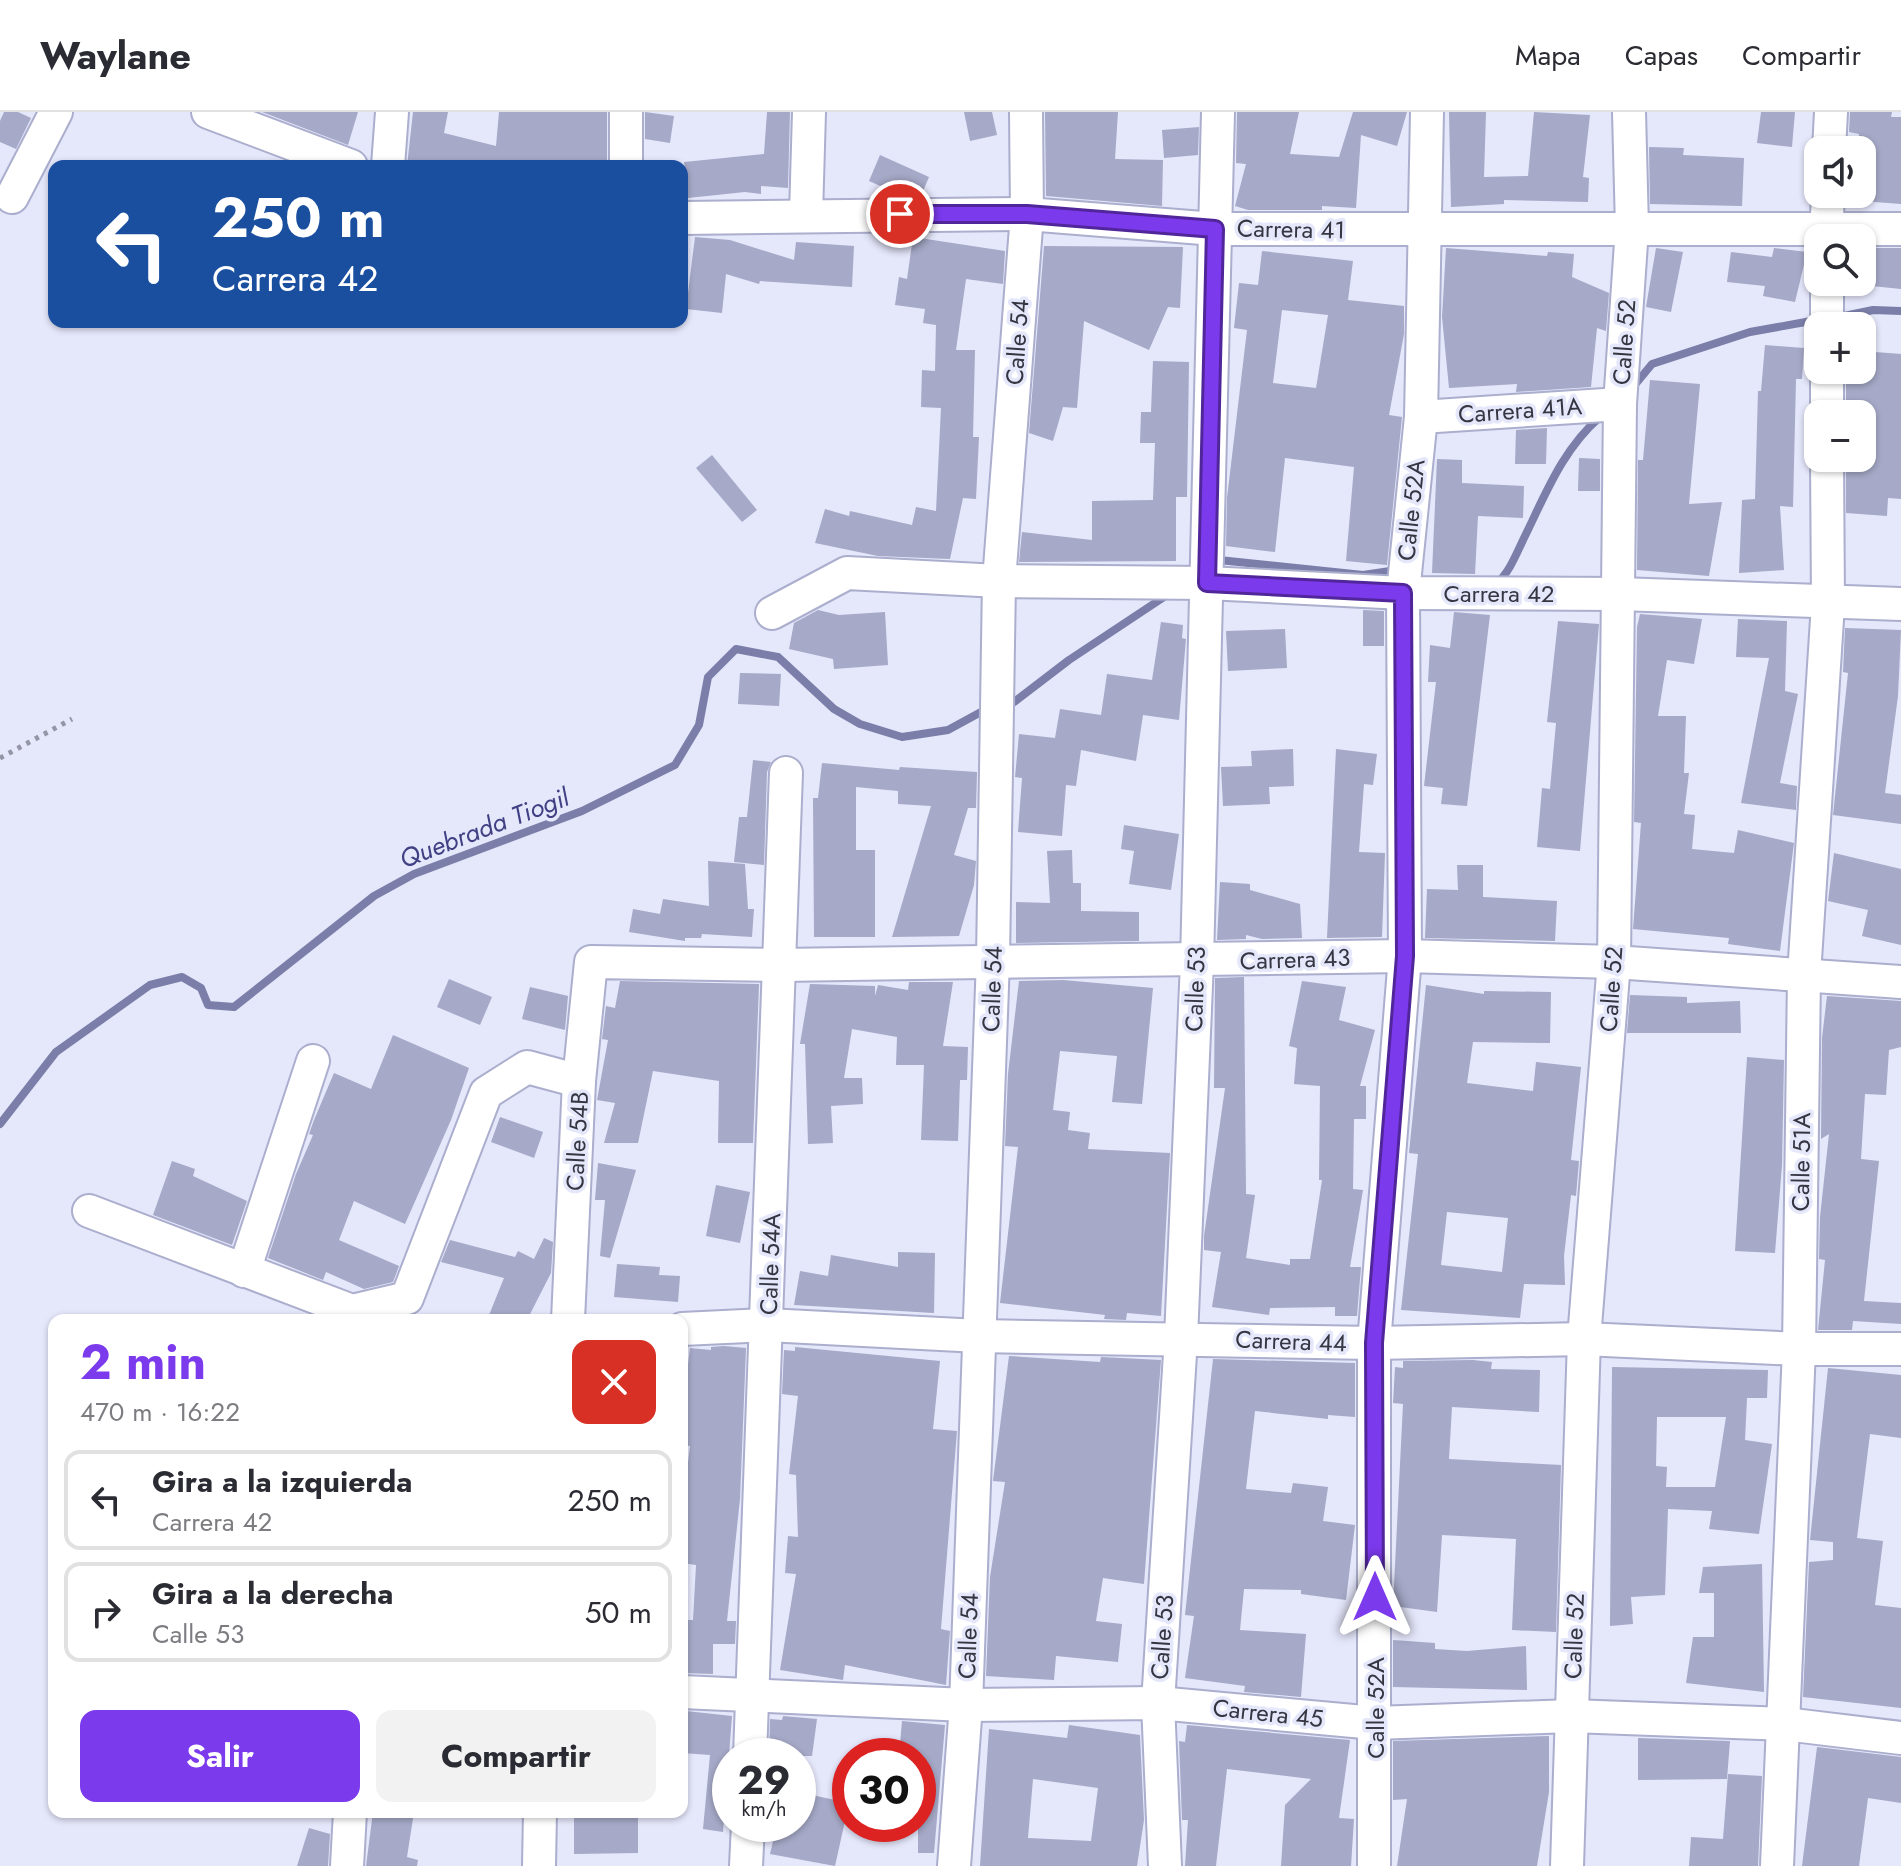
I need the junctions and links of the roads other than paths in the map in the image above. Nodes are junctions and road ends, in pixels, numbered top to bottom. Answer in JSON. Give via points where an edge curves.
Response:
{"nodes":[{"id":1,"x":56,"y":112,"type":"edge"},
{"id":2,"x":208,"y":112,"type":"edge"},
{"id":3,"x":392,"y":112,"type":"edge"},
{"id":4,"x":626,"y":112,"type":"edge"},
{"id":5,"x":809,"y":112,"type":"edge"},
{"id":6,"x":1026,"y":112,"type":"edge"},
{"id":7,"x":1218,"y":112,"type":"edge"},
{"id":8,"x":1427,"y":112,"type":"edge"},
{"id":9,"x":1629,"y":112,"type":"edge"},
{"id":10,"x":1831,"y":112,"type":"edge"},
{"id":11,"x":1830,"y":136,"type":"edge"},
{"id":12,"x":335,"y":160,"type":"edge"},
{"id":13,"x":388,"y":160,"type":"edge"},
{"id":14,"x":626,"y":160,"type":"edge"},
{"id":15,"x":12,"y":197,"type":"dead end"},
{"id":16,"x":1027,"y":214,"type":"junction"},
{"id":17,"x":806,"y":215,"type":"junction"},
{"id":18,"x":688,"y":218,"type":"edge"},
{"id":19,"x":1632,"y":228,"type":"junction"},
{"id":20,"x":1215,"y":229,"type":"junction"},
{"id":21,"x":1901,"y":229,"type":"edge"},
{"id":22,"x":1876,"y":230,"type":"edge"},
{"id":23,"x":1425,"y":231,"type":"junction"},
{"id":24,"x":1804,"y":232,"type":"edge"},
{"id":25,"x":1620,"y":404,"type":"junction"},
{"id":26,"x":1421,"y":417,"type":"junction"},
{"id":27,"x":1827,"y":472,"type":"edge"},
{"id":28,"x":999,"y":581,"type":"junction"},
{"id":29,"x":1207,"y":583,"type":"junction"},
{"id":30,"x":1403,"y":593,"type":"junction"},
{"id":31,"x":1620,"y":594,"type":"junction"},
{"id":32,"x":1828,"y":604,"type":"junction"},
{"id":33,"x":1901,"y":604,"type":"edge"},
{"id":34,"x":772,"y":613,"type":"dead end"},
{"id":35,"x":786,"y":773,"type":"dead end"},
{"id":36,"x":1405,"y":956,"type":"junction"},
{"id":37,"x":993,"y":959,"type":"junction"},
{"id":38,"x":591,"y":962,"type":"joint"},
{"id":39,"x":1197,"y":962,"type":"junction"},
{"id":40,"x":1614,"y":962,"type":"junction"},
{"id":41,"x":780,"y":965,"type":"junction"},
{"id":42,"x":1804,"y":975,"type":"junction"},
{"id":43,"x":1901,"y":982,"type":"edge"},
{"id":44,"x":313,"y":1061,"type":"dead end"},
{"id":45,"x":579,"y":1081,"type":"junction"},
{"id":46,"x":89,"y":1211,"type":"dead end"},
{"id":47,"x":244,"y":1271,"type":"junction"},
{"id":48,"x":568,"y":1314,"type":"edge"},
{"id":49,"x":767,"y":1325,"type":"junction"},
{"id":50,"x":688,"y":1329,"type":"edge"},
{"id":51,"x":979,"y":1336,"type":"junction"},
{"id":52,"x":1181,"y":1338,"type":"junction"},
{"id":53,"x":1584,"y":1339,"type":"junction"},
{"id":54,"x":1374,"y":1343,"type":"junction"},
{"id":55,"x":1799,"y":1349,"type":"junction"},
{"id":56,"x":1901,"y":1349,"type":"edge"},
{"id":57,"x":688,"y":1692,"type":"edge"},
{"id":58,"x":753,"y":1694,"type":"junction"},
{"id":59,"x":1158,"y":1703,"type":"junction"},
{"id":60,"x":966,"y":1705,"type":"junction"},
{"id":61,"x":1571,"y":1716,"type":"junction"},
{"id":62,"x":1375,"y":1723,"type":"junction"},
{"id":63,"x":1785,"y":1724,"type":"junction"},
{"id":64,"x":751,"y":1738,"type":"edge"},
{"id":65,"x":1901,"y":1738,"type":"edge"},
{"id":66,"x":350,"y":1818,"type":"edge"},
{"id":67,"x":540,"y":1818,"type":"edge"},
{"id":68,"x":747,"y":1842,"type":"edge"},
{"id":69,"x":347,"y":1866,"type":"edge"},
{"id":70,"x":539,"y":1866,"type":"edge"},
{"id":71,"x":746,"y":1866,"type":"edge"},
{"id":72,"x":954,"y":1866,"type":"edge"},
{"id":73,"x":1165,"y":1866,"type":"edge"},
{"id":74,"x":1374,"y":1866,"type":"edge"},
{"id":75,"x":1567,"y":1866,"type":"edge"},
{"id":76,"x":1777,"y":1866,"type":"edge"}],
"edges":[{"from":1,"to":15,"type":"street"},
{"from":2,"to":12,"type":"street"},
{"from":3,"to":13,"type":"street"},
{"from":4,"to":14,"type":"street"},
{"from":5,"to":17,"type":"street"},
{"from":6,"to":16,"type":"street","name":"Calle 54"},
{"from":7,"to":20,"type":"street","name":"Calle 53"},
{"from":8,"to":23,"type":"street","name":"Calle 52A"},
{"from":9,"to":19,"type":"street","name":"Calle 52"},
{"from":10,"to":11,"type":"street"},
{"from":16,"to":17,"type":"street","name":"Carrera 41"},
{"from":16,"to":20,"type":"street","name":"Carrera 41"},
{"from":16,"to":28,"type":"street","name":"Calle 54"},
{"from":17,"to":18,"type":"street","name":"Carrera 41"},
{"from":19,"to":23,"type":"street","name":"Carrera 41"},
{"from":19,"to":24,"type":"street","name":"Carrera 41"},
{"from":19,"to":25,"type":"street","name":"Calle 52"},
{"from":20,"to":23,"type":"street","name":"Carrera 41"},
{"from":20,"to":29,"type":"street","name":"Calle 53"},
{"from":21,"to":22,"type":"street","name":"Carrera 41"},
{"from":23,"to":26,"type":"street","name":"Calle 52A"},
{"from":25,"to":26,"type":"street","name":"Carrera 41A"},
{"from":25,"to":31,"type":"street","name":"Calle 52"},
{"from":26,"to":30,"type":"street","name":"Calle 52A"},
{"from":27,"to":32,"type":"street","name":"Calle 51A"},
{"from":28,"to":29,"type":"street","name":"Carrera 42"},
{"from":28,"to":34,"type":"street","name":"Carrera 42","via":[[847,573]]},
{"from":28,"to":37,"type":"street","name":"Calle 54"},
{"from":29,"to":30,"type":"street","name":"Carrera 42"},
{"from":29,"to":39,"type":"street","name":"Calle 53"},
{"from":30,"to":31,"type":"street","name":"Carrera 42"},
{"from":30,"to":36,"type":"street","name":"Calle 52A"},
{"from":31,"to":32,"type":"street","name":"Carrera 42"},
{"from":31,"to":40,"type":"street","name":"Calle 52"},
{"from":32,"to":33,"type":"street","name":"Carrera 42"},
{"from":32,"to":42,"type":"street","name":"Calle 51A"},
{"from":35,"to":41,"type":"street","name":"Calle 54A"},
{"from":36,"to":39,"type":"street","name":"Carrera 43"},
{"from":36,"to":40,"type":"street","name":"Carrera 43"},
{"from":36,"to":54,"type":"street","name":"Calle 52A"},
{"from":37,"to":39,"type":"street","name":"Carrera 43"},
{"from":37,"to":41,"type":"street","name":"Carrera 43"},
{"from":37,"to":51,"type":"street","name":"Calle 54"},
{"from":38,"to":41,"type":"street","name":"Carrera 43"},
{"from":38,"to":45,"type":"street","name":"Calle 54B"},
{"from":39,"to":52,"type":"street","name":"Calle 53"},
{"from":40,"to":42,"type":"street","name":"Carrera 43"},
{"from":40,"to":53,"type":"street","name":"Calle 52"},
{"from":41,"to":49,"type":"street","name":"Calle 54A"},
{"from":42,"to":43,"type":"street","name":"Carrera 43"},
{"from":42,"to":55,"type":"street","name":"Calle 51A"},
{"from":44,"to":47,"type":"street"},
{"from":45,"to":47,"type":"street","via":[[527,1067],[486,1093],[407,1298],[352,1311]]},
{"from":45,"to":48,"type":"street","name":"Calle 54B"},
{"from":46,"to":47,"type":"street"},
{"from":49,"to":50,"type":"street","name":"Carrera 44"},
{"from":49,"to":51,"type":"street","name":"Carrera 44"},
{"from":49,"to":58,"type":"street","name":"Calle 54A"},
{"from":51,"to":52,"type":"street","name":"Carrera 44"},
{"from":51,"to":60,"type":"street","name":"Calle 54"},
{"from":52,"to":54,"type":"street","name":"Carrera 44"},
{"from":52,"to":59,"type":"street","name":"Calle 53"},
{"from":53,"to":54,"type":"street","name":"Carrera 44"},
{"from":53,"to":55,"type":"street","name":"Carrera 44"},
{"from":53,"to":61,"type":"street","name":"Calle 52"},
{"from":54,"to":62,"type":"street","name":"Calle 52A"},
{"from":55,"to":56,"type":"street","name":"Carrera 44"},
{"from":55,"to":63,"type":"street","name":"Calle 51A"},
{"from":57,"to":58,"type":"street","name":"Carrera 45"},
{"from":58,"to":60,"type":"street","name":"Carrera 45"},
{"from":58,"to":64,"type":"street","name":"Calle 54A"},
{"from":59,"to":60,"type":"street","name":"Carrera 45"},
{"from":59,"to":62,"type":"street","name":"Carrera 45"},
{"from":59,"to":73,"type":"street","name":"Calle 53"},
{"from":60,"to":72,"type":"street","name":"Calle 54"},
{"from":61,"to":62,"type":"street","name":"Carrera 45"},
{"from":61,"to":63,"type":"street","name":"Carrera 45"},
{"from":61,"to":75,"type":"street","name":"Calle 52"},
{"from":62,"to":74,"type":"street","name":"Calle 52A"},
{"from":63,"to":65,"type":"street","name":"Carrera 45"},
{"from":63,"to":76,"type":"street","name":"Calle 51A"},
{"from":66,"to":69,"type":"street"},
{"from":67,"to":70,"type":"street"},
{"from":68,"to":71,"type":"street"}]}
